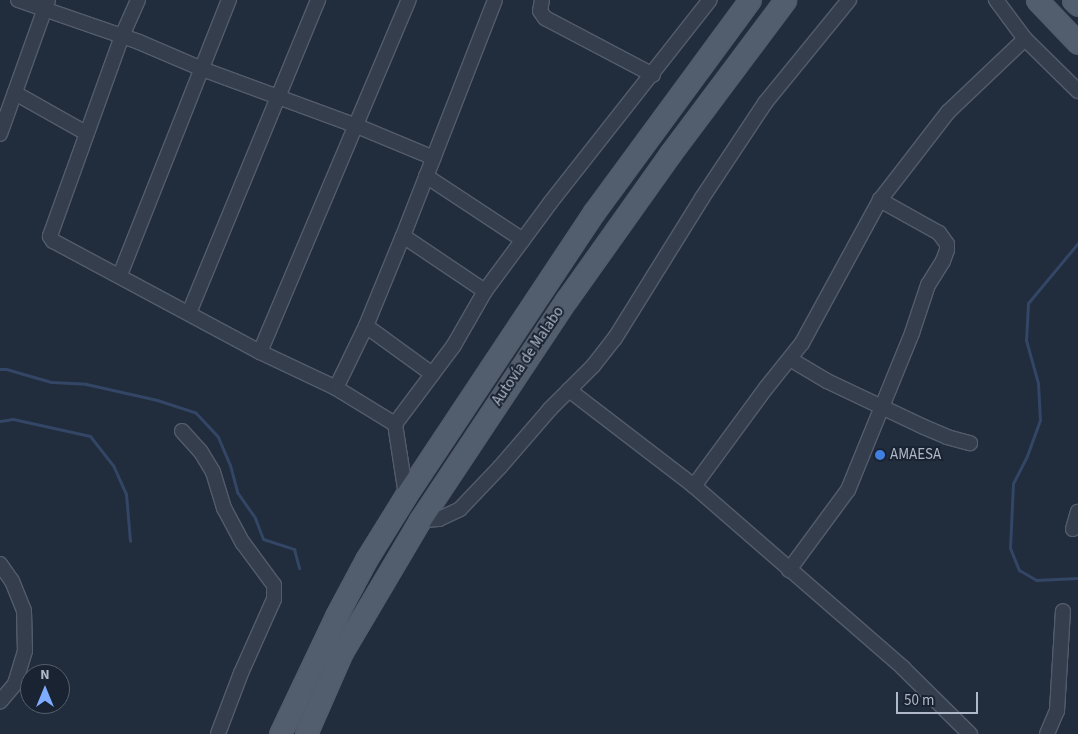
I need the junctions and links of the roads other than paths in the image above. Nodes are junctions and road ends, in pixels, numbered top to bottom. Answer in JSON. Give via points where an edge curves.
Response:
{"nodes":[{"id":1,"x":18,"y":0,"type":"edge"},
{"id":2,"x":138,"y":0,"type":"edge"},
{"id":3,"x":229,"y":0,"type":"edge"},
{"id":4,"x":318,"y":0,"type":"edge"},
{"id":5,"x":408,"y":0,"type":"edge"},
{"id":6,"x":495,"y":0,"type":"edge"},
{"id":7,"x":542,"y":0,"type":"edge"},
{"id":8,"x":710,"y":0,"type":"edge"},
{"id":9,"x":750,"y":0,"type":"edge"},
{"id":10,"x":785,"y":0,"type":"edge"},
{"id":11,"x":849,"y":0,"type":"edge"},
{"id":12,"x":996,"y":0,"type":"edge"},
{"id":13,"x":1037,"y":0,"type":"edge"},
{"id":14,"x":1073,"y":0,"type":"edge"},
{"id":15,"x":46,"y":5,"type":"edge"},
{"id":16,"x":1078,"y":5,"type":"edge"},
{"id":17,"x":122,"y":36,"type":"junction"},
{"id":18,"x":1025,"y":39,"type":"junction"},
{"id":19,"x":1078,"y":43,"type":"edge"},
{"id":20,"x":202,"y":69,"type":"junction"},
{"id":21,"x":653,"y":75,"type":"junction"},
{"id":22,"x":1078,"y":92,"type":"edge"},
{"id":23,"x":15,"y":94,"type":"junction"},
{"id":24,"x":279,"y":98,"type":"junction"},
{"id":25,"x":357,"y":126,"type":"junction"},
{"id":26,"x":86,"y":133,"type":"junction"},
{"id":27,"x":0,"y":134,"type":"edge"},
{"id":28,"x":434,"y":158,"type":"junction"},
{"id":29,"x":426,"y":176,"type":"junction"},
{"id":30,"x":880,"y":200,"type":"junction"},
{"id":31,"x":403,"y":236,"type":"junction"},
{"id":32,"x":523,"y":240,"type":"junction"},
{"id":33,"x":120,"y":275,"type":"junction"},
{"id":34,"x":485,"y":291,"type":"junction"},
{"id":35,"x":189,"y":313,"type":"junction"},
{"id":36,"x":366,"y":326,"type":"junction"},
{"id":37,"x":260,"y":352,"type":"junction"},
{"id":38,"x":790,"y":360,"type":"junction"},
{"id":39,"x":432,"y":374,"type":"junction"},
{"id":40,"x":336,"y":388,"type":"junction"},
{"id":41,"x":569,"y":390,"type":"junction"},
{"id":42,"x":882,"y":406,"type":"junction"},
{"id":43,"x":395,"y":424,"type":"junction"},
{"id":44,"x":182,"y":431,"type":"dead end"},
{"id":45,"x":970,"y":442,"type":"dead end"},
{"id":46,"x":694,"y":486,"type":"junction"},
{"id":47,"x":406,"y":495,"type":"junction"},
{"id":48,"x":1078,"y":512,"type":"edge"},
{"id":49,"x":420,"y":520,"type":"junction"},
{"id":50,"x":1073,"y":529,"type":"dead end"},
{"id":51,"x":0,"y":564,"type":"edge"},
{"id":52,"x":789,"y":570,"type":"junction"},
{"id":53,"x":1063,"y":612,"type":"dead end"},
{"id":54,"x":0,"y":702,"type":"edge"},
{"id":55,"x":218,"y":734,"type":"edge"},
{"id":56,"x":280,"y":734,"type":"edge"},
{"id":57,"x":306,"y":734,"type":"edge"},
{"id":58,"x":970,"y":734,"type":"edge"},
{"id":59,"x":1046,"y":734,"type":"edge"}],
"edges":[{"from":1,"to":15,"type":"street"},
{"from":2,"to":17,"type":"street"},
{"from":3,"to":20,"type":"street"},
{"from":4,"to":24,"type":"street"},
{"from":5,"to":25,"type":"street"},
{"from":6,"to":28,"type":"street"},
{"from":7,"to":21,"type":"street","via":[[540,11],[545,18]]},
{"from":8,"to":21,"type":"street"},
{"from":9,"to":47,"type":"main road","name":"Autovía de Malabo","via":[[594,212]]},
{"from":10,"to":49,"type":"main road","name":"Autovía de Malabo","via":[[566,299]]},
{"from":11,"to":41,"type":"street","via":[[765,103],[615,338]]},
{"from":12,"to":18,"type":"street"},
{"from":13,"to":19,"type":"main road"},
{"from":14,"to":16,"type":"main road"},
{"from":15,"to":17,"type":"street"},
{"from":15,"to":23,"type":"street"},
{"from":17,"to":20,"type":"street"},
{"from":17,"to":26,"type":"street"},
{"from":18,"to":22,"type":"street"},
{"from":18,"to":30,"type":"street","via":[[948,112]]},
{"from":20,"to":24,"type":"street"},
{"from":20,"to":33,"type":"street"},
{"from":21,"to":32,"type":"street","via":[[600,136]]},
{"from":23,"to":26,"type":"street"},
{"from":23,"to":27,"type":"street"},
{"from":24,"to":25,"type":"street"},
{"from":24,"to":35,"type":"street"},
{"from":25,"to":28,"type":"street"},
{"from":25,"to":37,"type":"street"},
{"from":26,"to":33,"type":"street","via":[[50,236]]},
{"from":28,"to":29,"type":"street"},
{"from":29,"to":31,"type":"street"},
{"from":29,"to":32,"type":"street"},
{"from":30,"to":38,"type":"street"},
{"from":30,"to":42,"type":"street","via":[[939,233],[947,244],[943,262],[928,285]]},
{"from":31,"to":34,"type":"street"},
{"from":31,"to":36,"type":"street"},
{"from":32,"to":34,"type":"street"},
{"from":33,"to":35,"type":"street"},
{"from":34,"to":39,"type":"street","via":[[454,345]]},
{"from":35,"to":37,"type":"street"},
{"from":36,"to":39,"type":"street"},
{"from":36,"to":40,"type":"street"},
{"from":37,"to":40,"type":"street"},
{"from":38,"to":42,"type":"street"},
{"from":38,"to":46,"type":"street"},
{"from":39,"to":43,"type":"street"},
{"from":40,"to":43,"type":"street"},
{"from":41,"to":46,"type":"street"},
{"from":41,"to":49,"type":"street","via":[[460,509],[439,519]]},
{"from":42,"to":45,"type":"street","via":[[947,437]]},
{"from":42,"to":52,"type":"street","via":[[848,490]]},
{"from":43,"to":47,"type":"street"},
{"from":44,"to":55,"type":"street","via":[[214,472],[224,508],[243,543],[274,585],[274,600]]},
{"from":46,"to":52,"type":"street"},
{"from":47,"to":56,"type":"main road","name":"Autovía de Malabo","via":[[336,616]]},
{"from":48,"to":50,"type":"street"},
{"from":49,"to":57,"type":"main road","name":"Autovía de Malabo","via":[[342,652]]},
{"from":51,"to":54,"type":"street","via":[[12,581],[24,611],[25,651],[15,684]]},
{"from":52,"to":58,"type":"street","via":[[903,668]]},
{"from":53,"to":59,"type":"street","via":[[1057,711]]}]}
